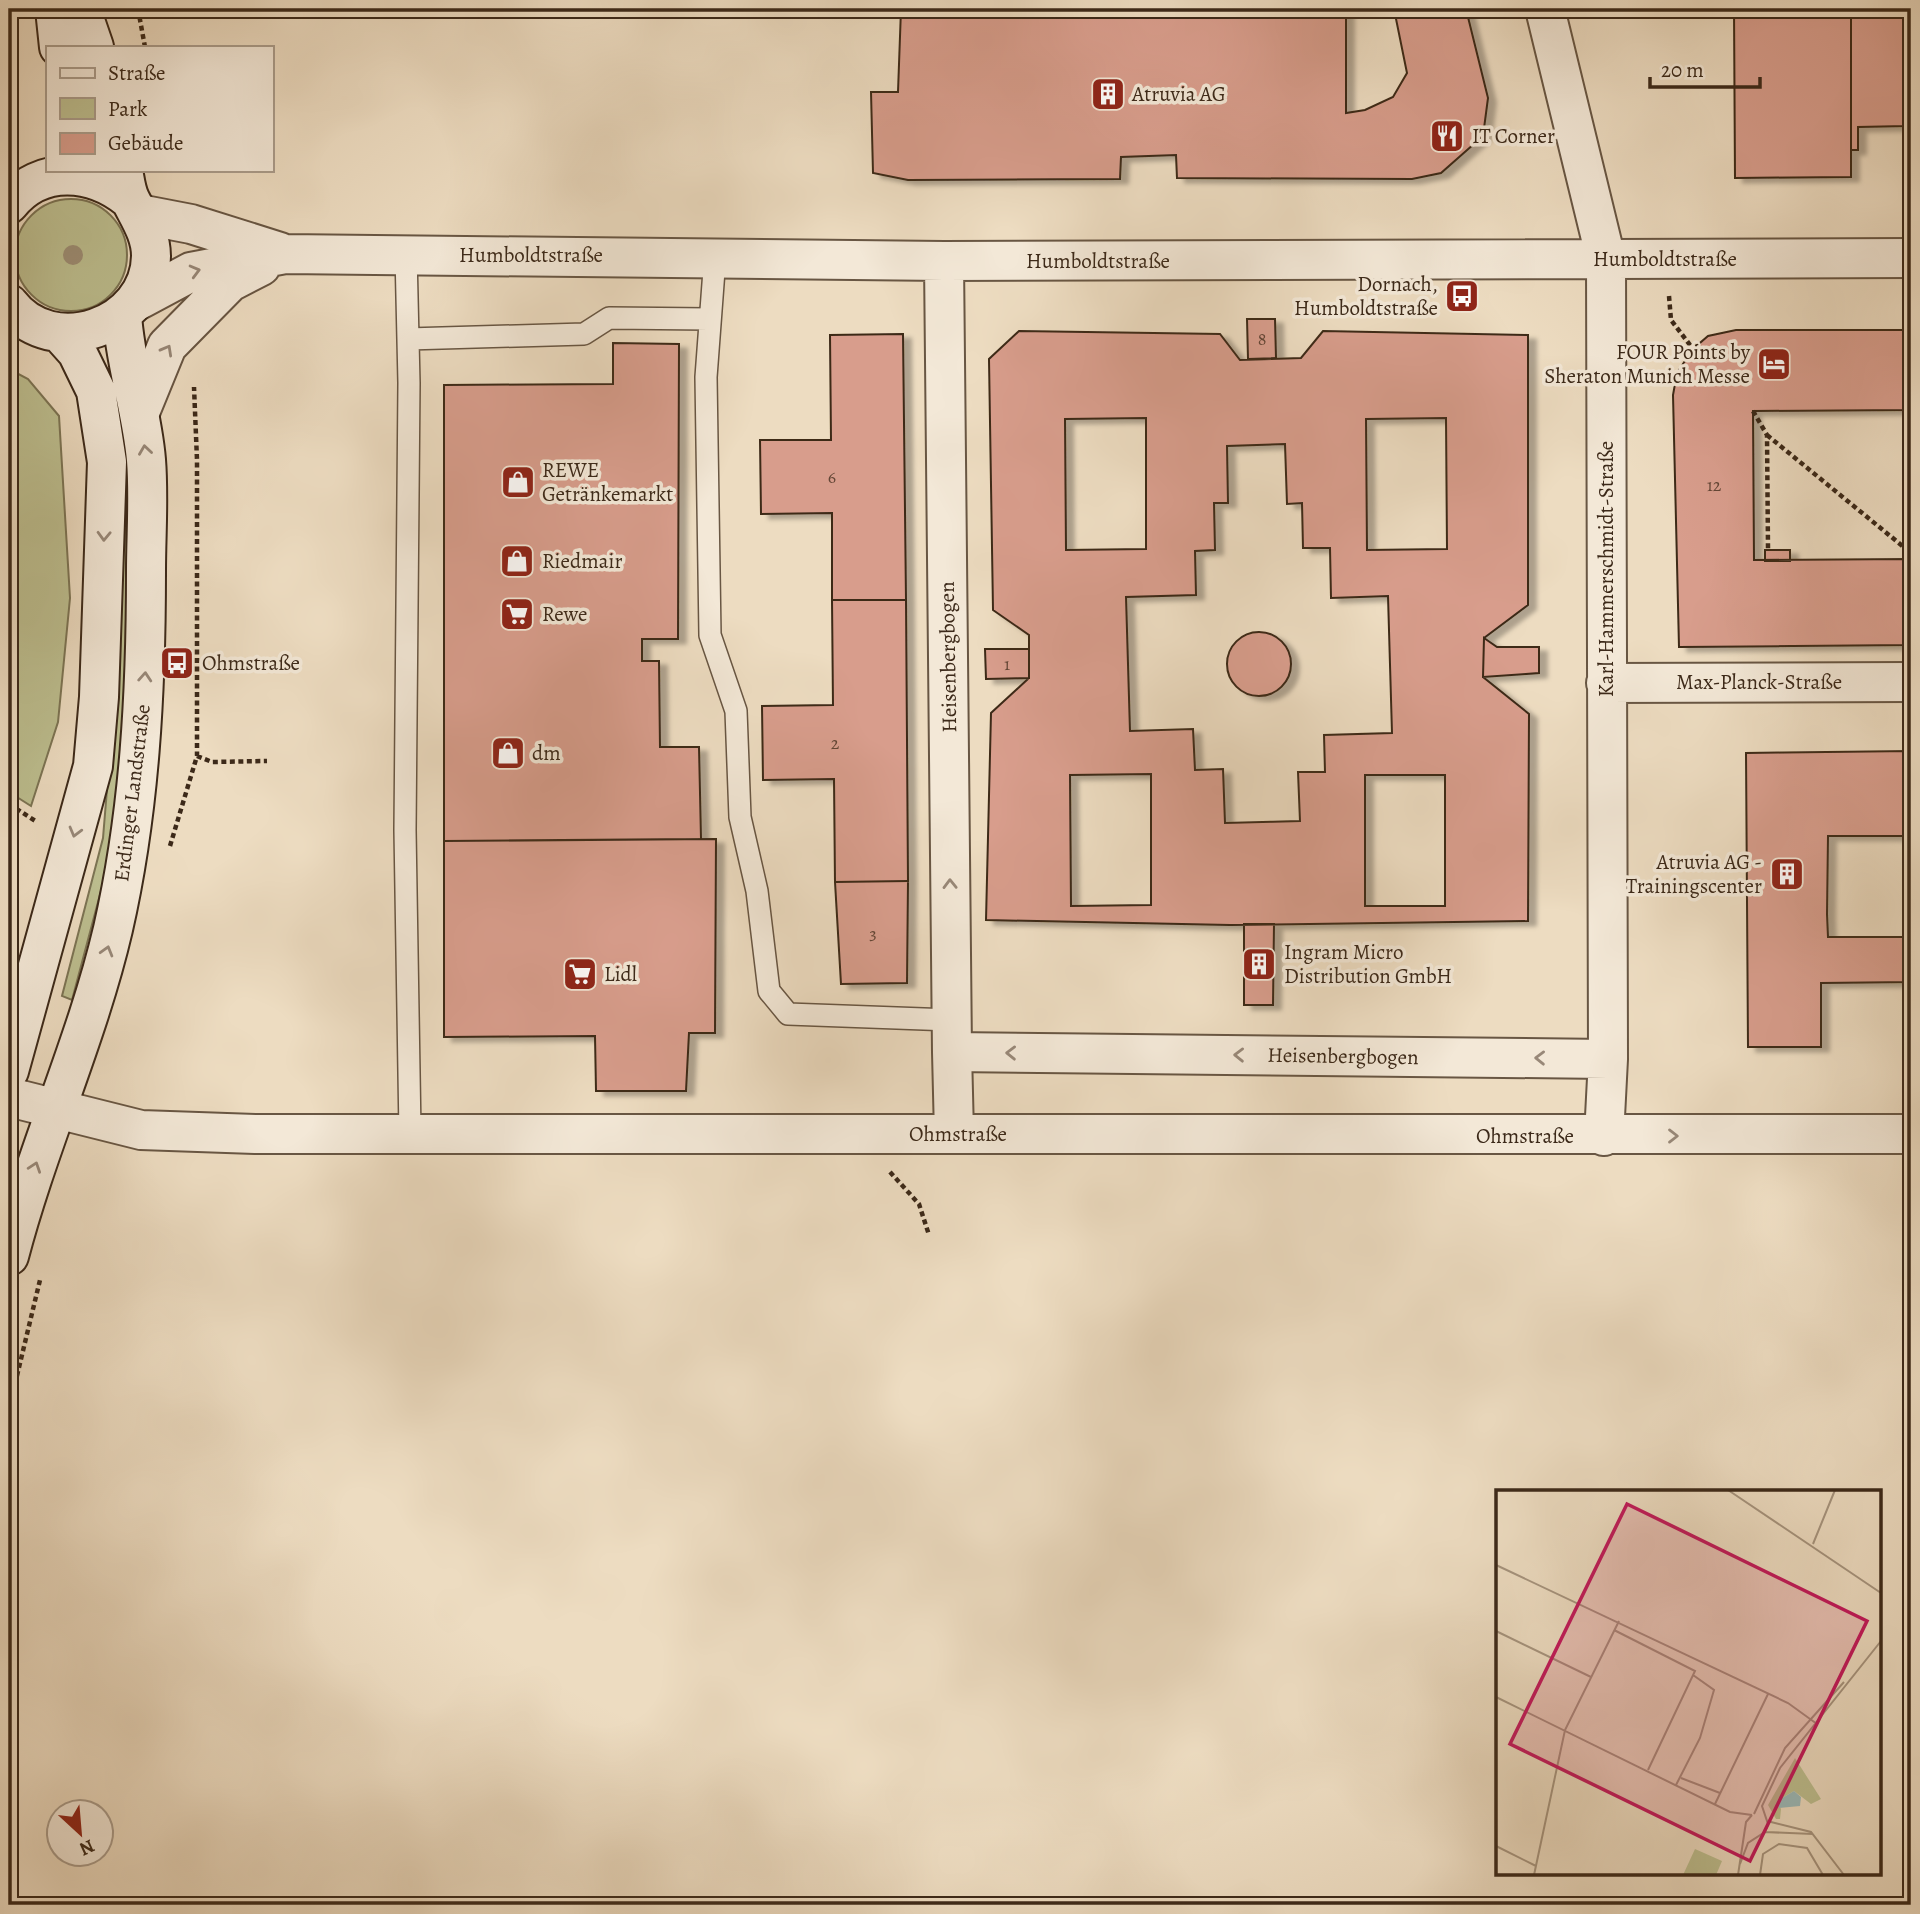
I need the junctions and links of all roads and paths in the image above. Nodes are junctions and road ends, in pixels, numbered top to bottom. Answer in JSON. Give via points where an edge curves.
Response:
{"nodes":[{"id":1,"x":55,"y":9,"type":"edge"},
{"id":2,"x":81,"y":9,"type":"edge"},
{"id":3,"x":138,"y":9,"type":"edge"},
{"id":4,"x":1545,"y":9,"type":"edge"},
{"id":5,"x":59,"y":46,"type":"edge"},
{"id":6,"x":94,"y":46,"type":"edge"},
{"id":7,"x":145,"y":46,"type":"edge"},
{"id":8,"x":47,"y":174,"type":"edge"},
{"id":9,"x":130,"y":194,"type":"edge"},
{"id":10,"x":9,"y":204,"type":"edge"},
{"id":11,"x":285,"y":254,"type":"junction"},
{"id":12,"x":406,"y":254,"type":"junction"},
{"id":13,"x":715,"y":257,"type":"junction"},
{"id":14,"x":1911,"y":258,"type":"edge"},
{"id":15,"x":1606,"y":259,"type":"junction"},
{"id":16,"x":1666,"y":260,"type":"junction"},
{"id":17,"x":944,"y":261,"type":"junction"},
{"id":18,"x":10,"y":307,"type":"edge"},
{"id":19,"x":128,"y":308,"type":"junction"},
{"id":20,"x":709,"y":319,"type":"junction"},
{"id":21,"x":60,"y":333,"type":"junction"},
{"id":22,"x":408,"y":339,"type":"junction"},
{"id":23,"x":1693,"y":349,"type":"dead end"},
{"id":24,"x":1753,"y":411,"type":"dead end"},
{"id":25,"x":140,"y":412,"type":"junction"},
{"id":26,"x":1767,"y":435,"type":"junction"},
{"id":27,"x":1768,"y":549,"type":"dead end"},
{"id":28,"x":1911,"y":553,"type":"edge"},
{"id":29,"x":1911,"y":682,"type":"edge"},
{"id":30,"x":1606,"y":683,"type":"junction"},
{"id":31,"x":197,"y":756,"type":"dead end"},
{"id":32,"x":267,"y":761,"type":"dead end"},
{"id":33,"x":9,"y":804,"type":"edge"},
{"id":34,"x":41,"y":824,"type":"dead end"},
{"id":35,"x":951,"y":1036,"type":"junction"},
{"id":36,"x":1608,"y":1059,"type":"junction"},
{"id":37,"x":9,"y":1071,"type":"edge"},
{"id":38,"x":9,"y":1097,"type":"edge"},
{"id":39,"x":55,"y":1108,"type":"junction"},
{"id":40,"x":410,"y":1133,"type":"junction"},
{"id":41,"x":854,"y":1133,"type":"junction"},
{"id":42,"x":954,"y":1134,"type":"junction"},
{"id":43,"x":1911,"y":1134,"type":"edge"},
{"id":44,"x":1604,"y":1136,"type":"junction"},
{"id":45,"x":929,"y":1235,"type":"dead end"},
{"id":46,"x":9,"y":1256,"type":"edge"}],
"edges":[{"from":1,"to":5,"type":"street"},
{"from":2,"to":6,"type":"street"},
{"from":3,"to":7,"type":"path"},
{"from":4,"to":15,"type":"street","name":"Karl-Hammerschmidt-Straße"},
{"from":8,"to":9,"type":"street","via":[[82,175]]},
{"from":8,"to":10,"type":"street"},
{"from":9,"to":11,"type":"street","name":"Humboldtstraße","via":[[191,224]]},
{"from":9,"to":19,"type":"street","name":"Erdinger Landstraße","via":[[151,255],[144,285]]},
{"from":11,"to":12,"type":"street","name":"Humboldtstraße"},
{"from":19,"to":11,"type":"street","name":"Humboldtstraße","one_way":true,"via":[[191,271]]},
{"from":25,"to":11,"type":"street","name":"Humboldtstraße","one_way":true,"via":[[167,346],[230,282]]},
{"from":12,"to":13,"type":"street","name":"Humboldtstraße"},
{"from":12,"to":22,"type":"lane"},
{"from":13,"to":17,"type":"street","name":"Humboldtstraße"},
{"from":13,"to":20,"type":"lane"},
{"from":14,"to":16,"type":"street","name":"Humboldtstraße"},
{"from":15,"to":16,"type":"street","name":"Humboldtstraße"},
{"from":15,"to":17,"type":"street","name":"Humboldtstraße"},
{"from":15,"to":30,"type":"street","name":"Karl-Hammerschmidt-Straße"},
{"from":16,"to":23,"type":"path","via":[[1671,320]]},
{"from":35,"to":17,"type":"street","name":"Heisenbergbogen","one_way":true},
{"from":18,"to":21,"type":"street","via":[[34,325]]},
{"from":19,"to":21,"type":"street","via":[[103,327]]},
{"from":19,"to":25,"type":"street","name":"Erdinger Landstraße","via":[[124,342]]},
{"from":20,"to":22,"type":"lane","via":[[609,318],[584,334]]},
{"from":20,"to":35,"type":"lane","via":[[710,635],[736,710],[740,817],[757,891],[769,991],[788,1014]]},
{"from":21,"to":37,"type":"street","name":"Erdinger Landstraße","one_way":true,"via":[[77,352],[96,391],[107,462],[99,697],[93,766]]},
{"from":22,"to":40,"type":"lane","via":[[405,830]]},
{"from":24,"to":26,"type":"path"},
{"from":39,"to":25,"type":"street","name":"Erdinger Landstraße","one_way":true,"via":[[113,929],[131,834],[146,663],[146,461]]},
{"from":26,"to":27,"type":"path"},
{"from":26,"to":28,"type":"path"},
{"from":29,"to":30,"type":"street","name":"Max-Planck-Straße"},
{"from":30,"to":36,"type":"street","name":"Karl-Hammerschmidt-Straße"},
{"from":31,"to":32,"type":"path","via":[[212,762]]},
{"from":33,"to":34,"type":"path"},
{"from":36,"to":35,"type":"street","name":"Heisenbergbogen","one_way":true},
{"from":35,"to":42,"type":"street","name":"Heisenbergbogen"},
{"from":36,"to":44,"type":"street","name":"Karl-Hammerschmidt-Straße"},
{"from":38,"to":39,"type":"street","name":"Ohmstraße"},
{"from":39,"to":40,"type":"street","name":"Ohmstraße","via":[[141,1130]]},
{"from":46,"to":39,"type":"street","name":"Erdinger Landstraße","one_way":true},
{"from":40,"to":41,"type":"street","name":"Ohmstraße"},
{"from":41,"to":42,"type":"street","name":"Ohmstraße"},
{"from":41,"to":45,"type":"path","via":[[919,1204]]},
{"from":42,"to":44,"type":"street","name":"Ohmstraße"},
{"from":44,"to":43,"type":"street","name":"Ohmstraße","one_way":true}]}
